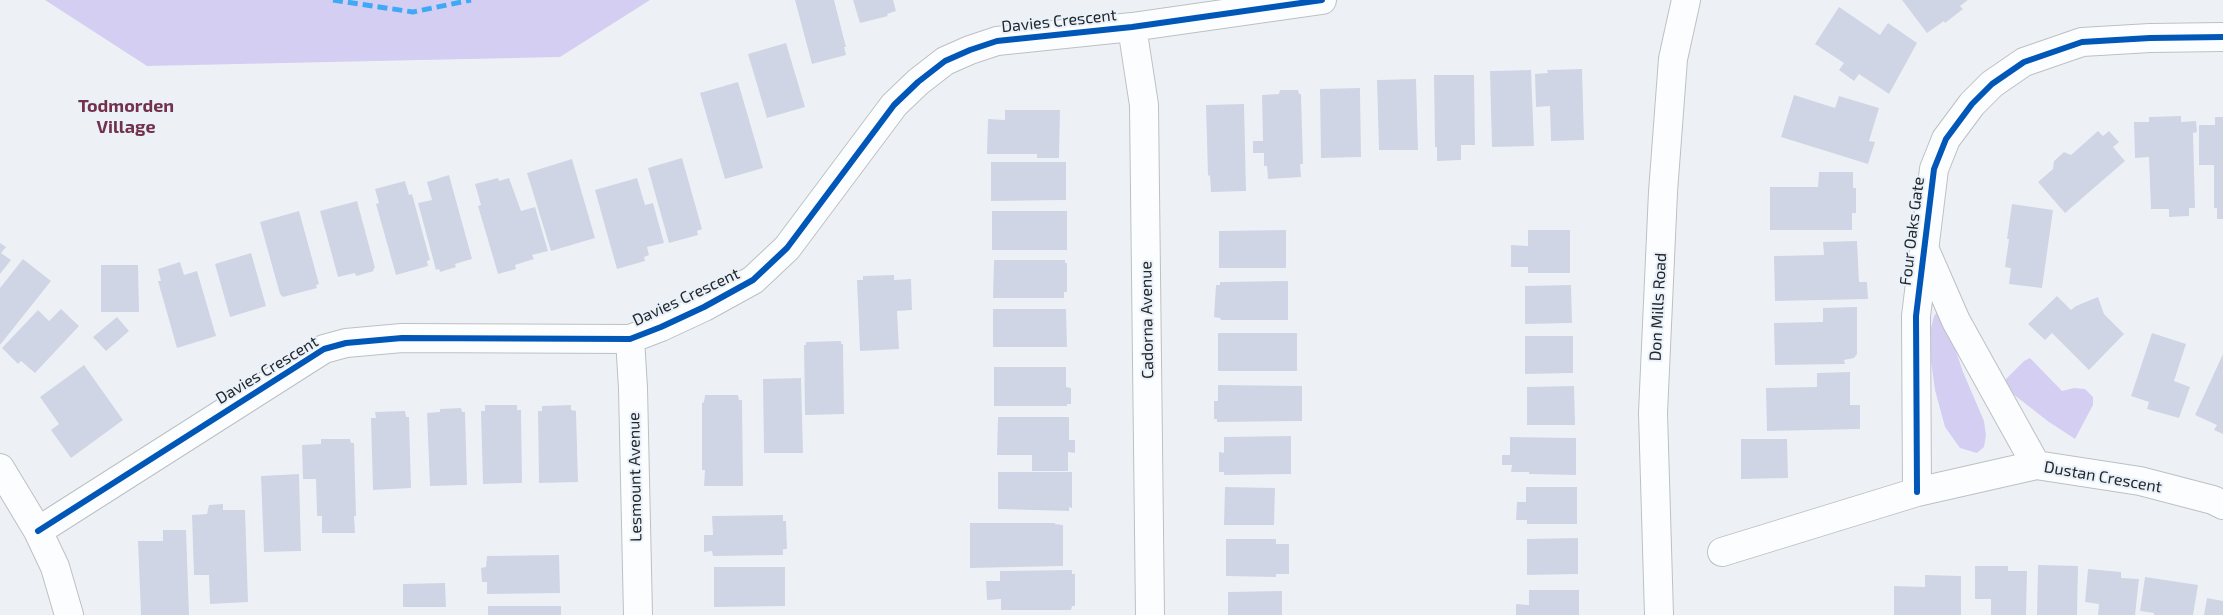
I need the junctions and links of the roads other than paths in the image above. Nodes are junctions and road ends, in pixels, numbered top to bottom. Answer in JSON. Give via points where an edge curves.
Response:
{"nodes":[{"id":1,"x":1322,"y":0,"type":"edge"},
{"id":2,"x":1686,"y":0,"type":"edge"},
{"id":3,"x":1132,"y":27,"type":"junction"},
{"id":4,"x":2223,"y":37,"type":"edge"},
{"id":5,"x":1925,"y":248,"type":"junction"},
{"id":6,"x":630,"y":339,"type":"junction"},
{"id":7,"x":2036,"y":465,"type":"junction"},
{"id":8,"x":0,"y":468,"type":"edge"},
{"id":9,"x":1917,"y":492,"type":"junction"},
{"id":10,"x":2223,"y":505,"type":"edge"},
{"id":11,"x":38,"y":531,"type":"junction"},
{"id":12,"x":1722,"y":552,"type":"dead end"},
{"id":13,"x":69,"y":615,"type":"edge"},
{"id":14,"x":638,"y":615,"type":"edge"},
{"id":15,"x":1150,"y":615,"type":"edge"},
{"id":16,"x":1659,"y":615,"type":"edge"}],
"edges":[{"from":1,"to":3,"type":"street","name":"Davies Crescent"},
{"from":2,"to":16,"type":"street","name":"Don Mills Road","via":[[1673,58],[1654,394]]},
{"from":3,"to":6,"type":"street","name":"Davies Crescent","via":[[997,41],[945,61],[894,105],[787,248],[753,280],[662,327]]},
{"from":3,"to":15,"type":"street","name":"Cadorna Avenue","via":[[1144,105]]},
{"from":4,"to":5,"type":"street","name":"Four Oaks Gate","via":[[2082,42],[2024,62],[1992,84],[1972,104],[1946,139],[1934,168]]},
{"from":5,"to":7,"type":"street","name":"Four Oaks Gate","via":[[1956,321]]},
{"from":5,"to":9,"type":"street","name":"Four Oaks Gate","via":[[1916,316]]},
{"from":6,"to":11,"type":"street","name":"Davies Crescent","via":[[402,338],[346,343],[324,349]]},
{"from":6,"to":14,"type":"street","name":"Lesmount Avenue"},
{"from":7,"to":9,"type":"street","name":"Dustan Crescent"},
{"from":7,"to":10,"type":"street","name":"Dustan Crescent","via":[[2140,482]]},
{"from":8,"to":11,"type":"street"},
{"from":9,"to":12,"type":"street","name":"Dustan Crescent"},
{"from":11,"to":13,"type":"street","via":[[55,567]]}]}
